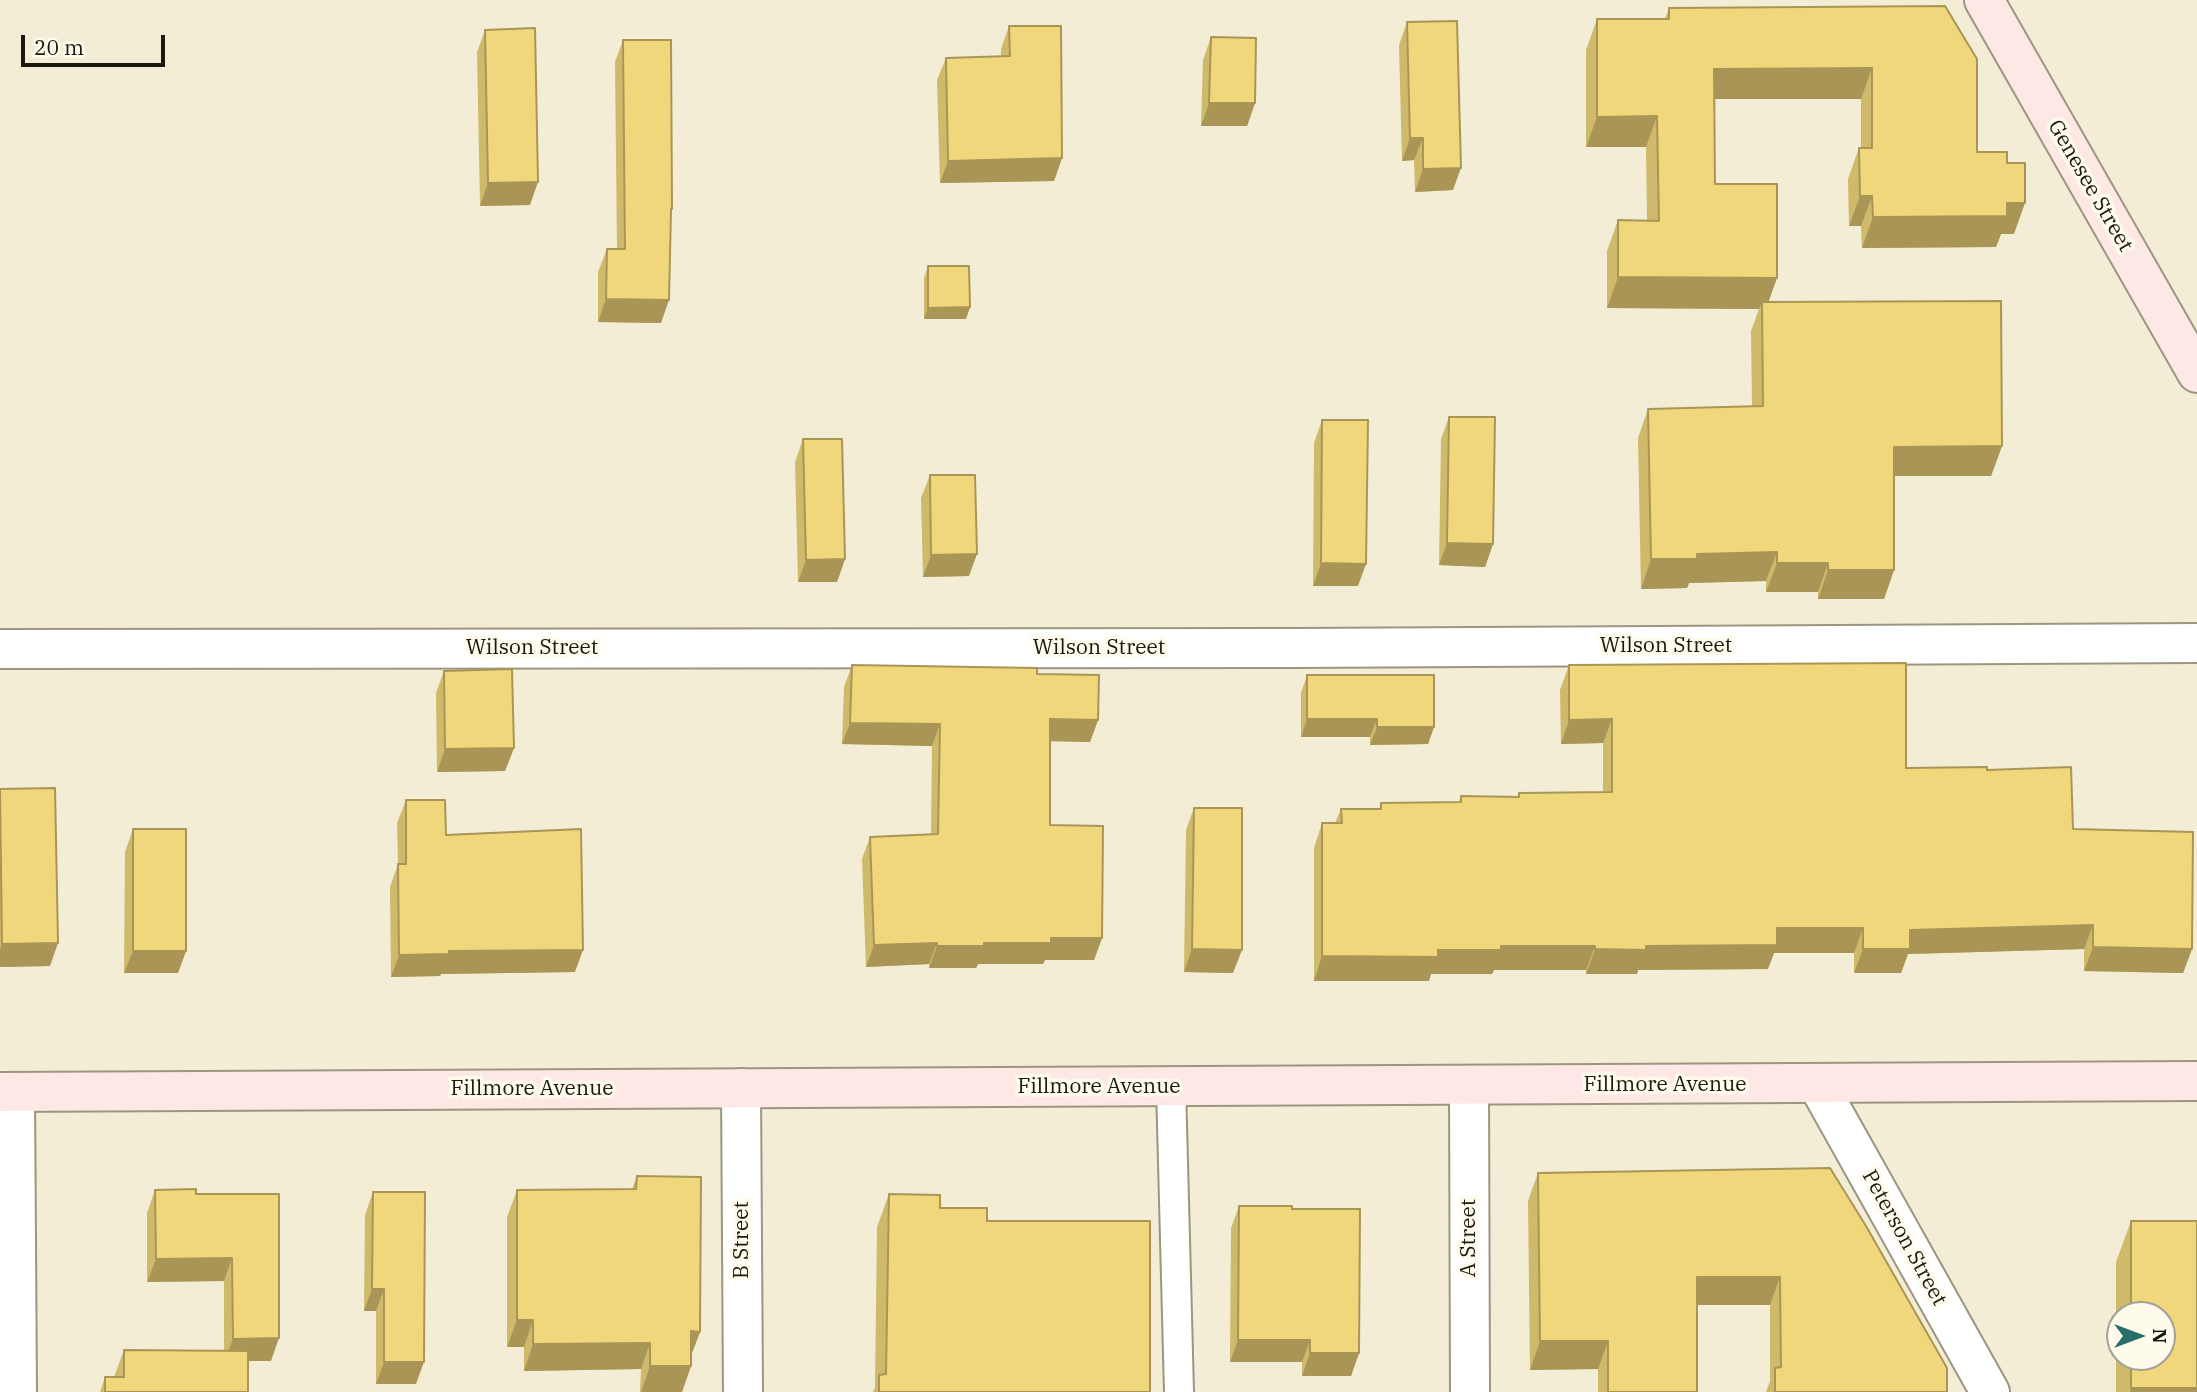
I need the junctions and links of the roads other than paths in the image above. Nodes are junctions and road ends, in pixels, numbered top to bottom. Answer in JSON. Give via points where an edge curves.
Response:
{"nodes":[{"id":1,"x":1984,"y":0,"type":"edge"},
{"id":2,"x":2197,"y":373,"type":"edge"},
{"id":3,"x":2197,"y":643,"type":"edge"},
{"id":4,"x":0,"y":649,"type":"edge"},
{"id":5,"x":2197,"y":1082,"type":"edge"},
{"id":6,"x":1469,"y":1085,"type":"junction"},
{"id":7,"x":1818,"y":1085,"type":"junction"},
{"id":8,"x":1171,"y":1086,"type":"junction"},
{"id":9,"x":741,"y":1088,"type":"junction"},
{"id":10,"x":7,"y":1092,"type":"edge"},
{"id":11,"x":17,"y":1392,"type":"edge"},
{"id":12,"x":743,"y":1392,"type":"edge"},
{"id":13,"x":1179,"y":1392,"type":"edge"},
{"id":14,"x":1470,"y":1392,"type":"edge"},
{"id":15,"x":1990,"y":1392,"type":"edge"}],
"edges":[{"from":1,"to":2,"type":"street","name":"Genesee Street"},
{"from":3,"to":4,"type":"street","name":"Wilson Street"},
{"from":5,"to":7,"type":"street","name":"Fillmore Avenue"},
{"from":6,"to":7,"type":"street","name":"Fillmore Avenue"},
{"from":6,"to":8,"type":"street","name":"Fillmore Avenue"},
{"from":6,"to":14,"type":"street","name":"A Street"},
{"from":7,"to":15,"type":"street","name":"Peterson Street"},
{"from":8,"to":9,"type":"street","name":"Fillmore Avenue"},
{"from":8,"to":13,"type":"lane"},
{"from":9,"to":10,"type":"street","name":"Fillmore Avenue"},
{"from":9,"to":12,"type":"street","name":"B Street"},
{"from":10,"to":11,"type":"street"}]}
